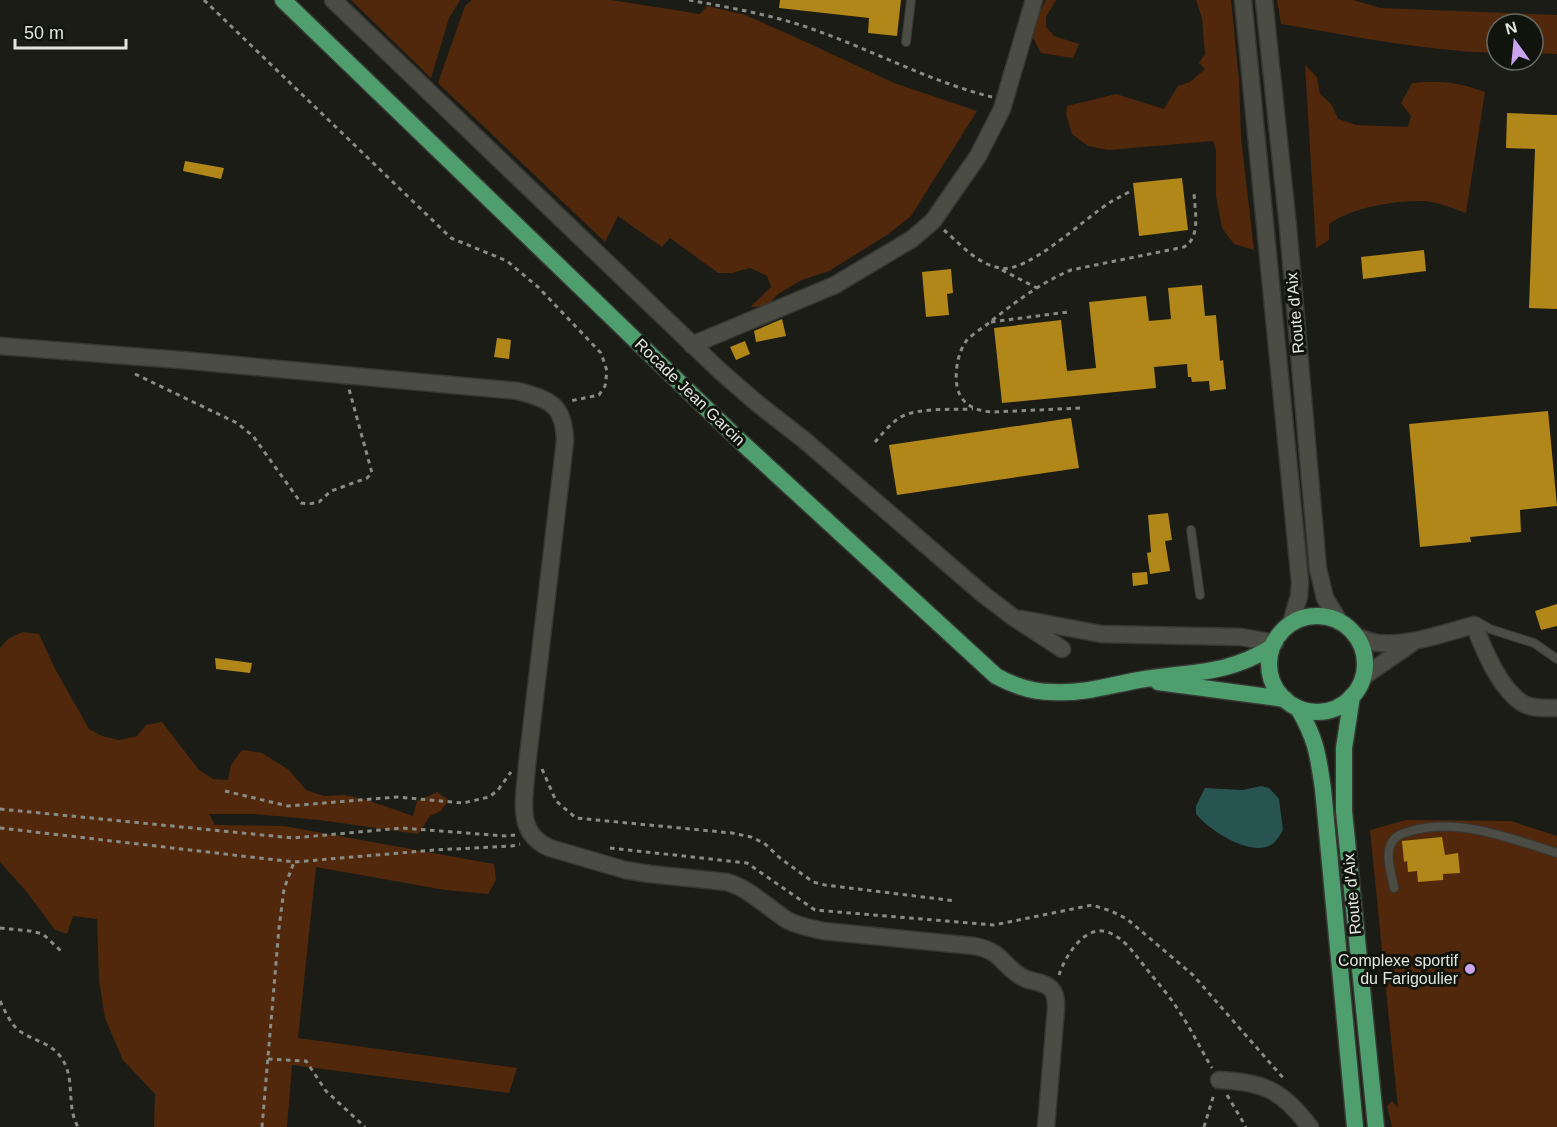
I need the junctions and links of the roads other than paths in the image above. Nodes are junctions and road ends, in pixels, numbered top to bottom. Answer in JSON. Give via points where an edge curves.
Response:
{"nodes":[{"id":1,"x":283,"y":0,"type":"edge"},
{"id":2,"x":333,"y":0,"type":"edge"},
{"id":3,"x":911,"y":0,"type":"edge"},
{"id":4,"x":1034,"y":0,"type":"edge"},
{"id":5,"x":1243,"y":0,"type":"edge"},
{"id":6,"x":1264,"y":0,"type":"edge"},
{"id":7,"x":906,"y":42,"type":"dead end"},
{"id":8,"x":692,"y":345,"type":"junction"},
{"id":9,"x":0,"y":346,"type":"edge"},
{"id":10,"x":1191,"y":530,"type":"dead end"},
{"id":11,"x":1200,"y":595,"type":"dead end"},
{"id":12,"x":1012,"y":617,"type":"junction"},
{"id":13,"x":1339,"y":621,"type":"junction"},
{"id":14,"x":1478,"y":622,"type":"dead end"},
{"id":15,"x":1291,"y":623,"type":"junction"},
{"id":16,"x":1356,"y":636,"type":"junction"},
{"id":17,"x":1418,"y":640,"type":"junction"},
{"id":18,"x":1273,"y":645,"type":"junction"},
{"id":19,"x":1062,"y":649,"type":"dead end"},
{"id":20,"x":1557,"y":659,"type":"edge"},
{"id":21,"x":1363,"y":677,"type":"junction"},
{"id":22,"x":1140,"y":680,"type":"junction"},
{"id":23,"x":1352,"y":696,"type":"junction"},
{"id":24,"x":1291,"y":704,"type":"junction"},
{"id":25,"x":1557,"y":708,"type":"edge"},
{"id":26,"x":1557,"y":853,"type":"edge"},
{"id":27,"x":1394,"y":888,"type":"dead end"},
{"id":28,"x":1219,"y":1080,"type":"road end"},
{"id":29,"x":1046,"y":1127,"type":"edge"},
{"id":30,"x":1310,"y":1127,"type":"edge"},
{"id":31,"x":1355,"y":1127,"type":"edge"},
{"id":32,"x":1376,"y":1127,"type":"edge"}],
"edges":[{"from":1,"to":22,"type":"main road","name":"Rocade Jean Garcin","via":[[739,440],[982,664],[1012,684],[1034,691],[1077,692]]},
{"from":2,"to":8,"type":"street"},
{"from":3,"to":7,"type":"lane"},
{"from":4,"to":8,"type":"street","via":[[1002,109],[978,156],[933,221],[912,239],[835,285]]},
{"from":5,"to":15,"type":"street","name":"Route d'Aix","via":[[1300,582]]},
{"from":6,"to":13,"type":"street","name":"Route d'Aix","via":[[1318,569],[1325,598]]},
{"from":8,"to":12,"type":"street"},
{"from":9,"to":29,"type":"street","via":[[518,391],[552,403],[564,424],[565,441],[530,743],[524,816],[531,835],[550,848],[625,870],[738,885],[788,921],[802,926],[992,950],[1016,973],[1053,991],[1056,1008]]},
{"from":10,"to":11,"type":"lane"},
{"from":12,"to":18,"type":"street","via":[[1101,634],[1241,637]]},
{"from":12,"to":19,"type":"street"},
{"from":13,"to":15,"type":"main road","via":[[1315,616]]},
{"from":13,"to":16,"type":"main road"},
{"from":14,"to":20,"type":"lane","via":[[1534,643]]},
{"from":15,"to":18,"type":"main road"},
{"from":16,"to":17,"type":"street","via":[[1379,643]]},
{"from":16,"to":21,"type":"main road","via":[[1364,656]]},
{"from":17,"to":21,"type":"street"},
{"from":17,"to":25,"type":"street","via":[[1474,625],[1508,690],[1524,704]]},
{"from":18,"to":22,"type":"main road","name":"Rocade Jean Garcin","via":[[1250,660],[1215,671]]},
{"from":18,"to":24,"type":"main road","via":[[1269,670],[1272,681]]},
{"from":21,"to":23,"type":"main road"},
{"from":22,"to":24,"type":"main road","name":"Rocade Jean Garcin"},
{"from":23,"to":24,"type":"main road","via":[[1321,712]]},
{"from":23,"to":32,"type":"main road","name":"Route d'Aix","via":[[1344,747],[1344,812]]},
{"from":24,"to":31,"type":"main road","name":"Route d'Aix","via":[[1311,729],[1317,749]]},
{"from":26,"to":27,"type":"lane","via":[[1504,836],[1459,828],[1417,829],[1393,840],[1389,849]]},
{"from":28,"to":30,"type":"street","via":[[1268,1088]]}]}
